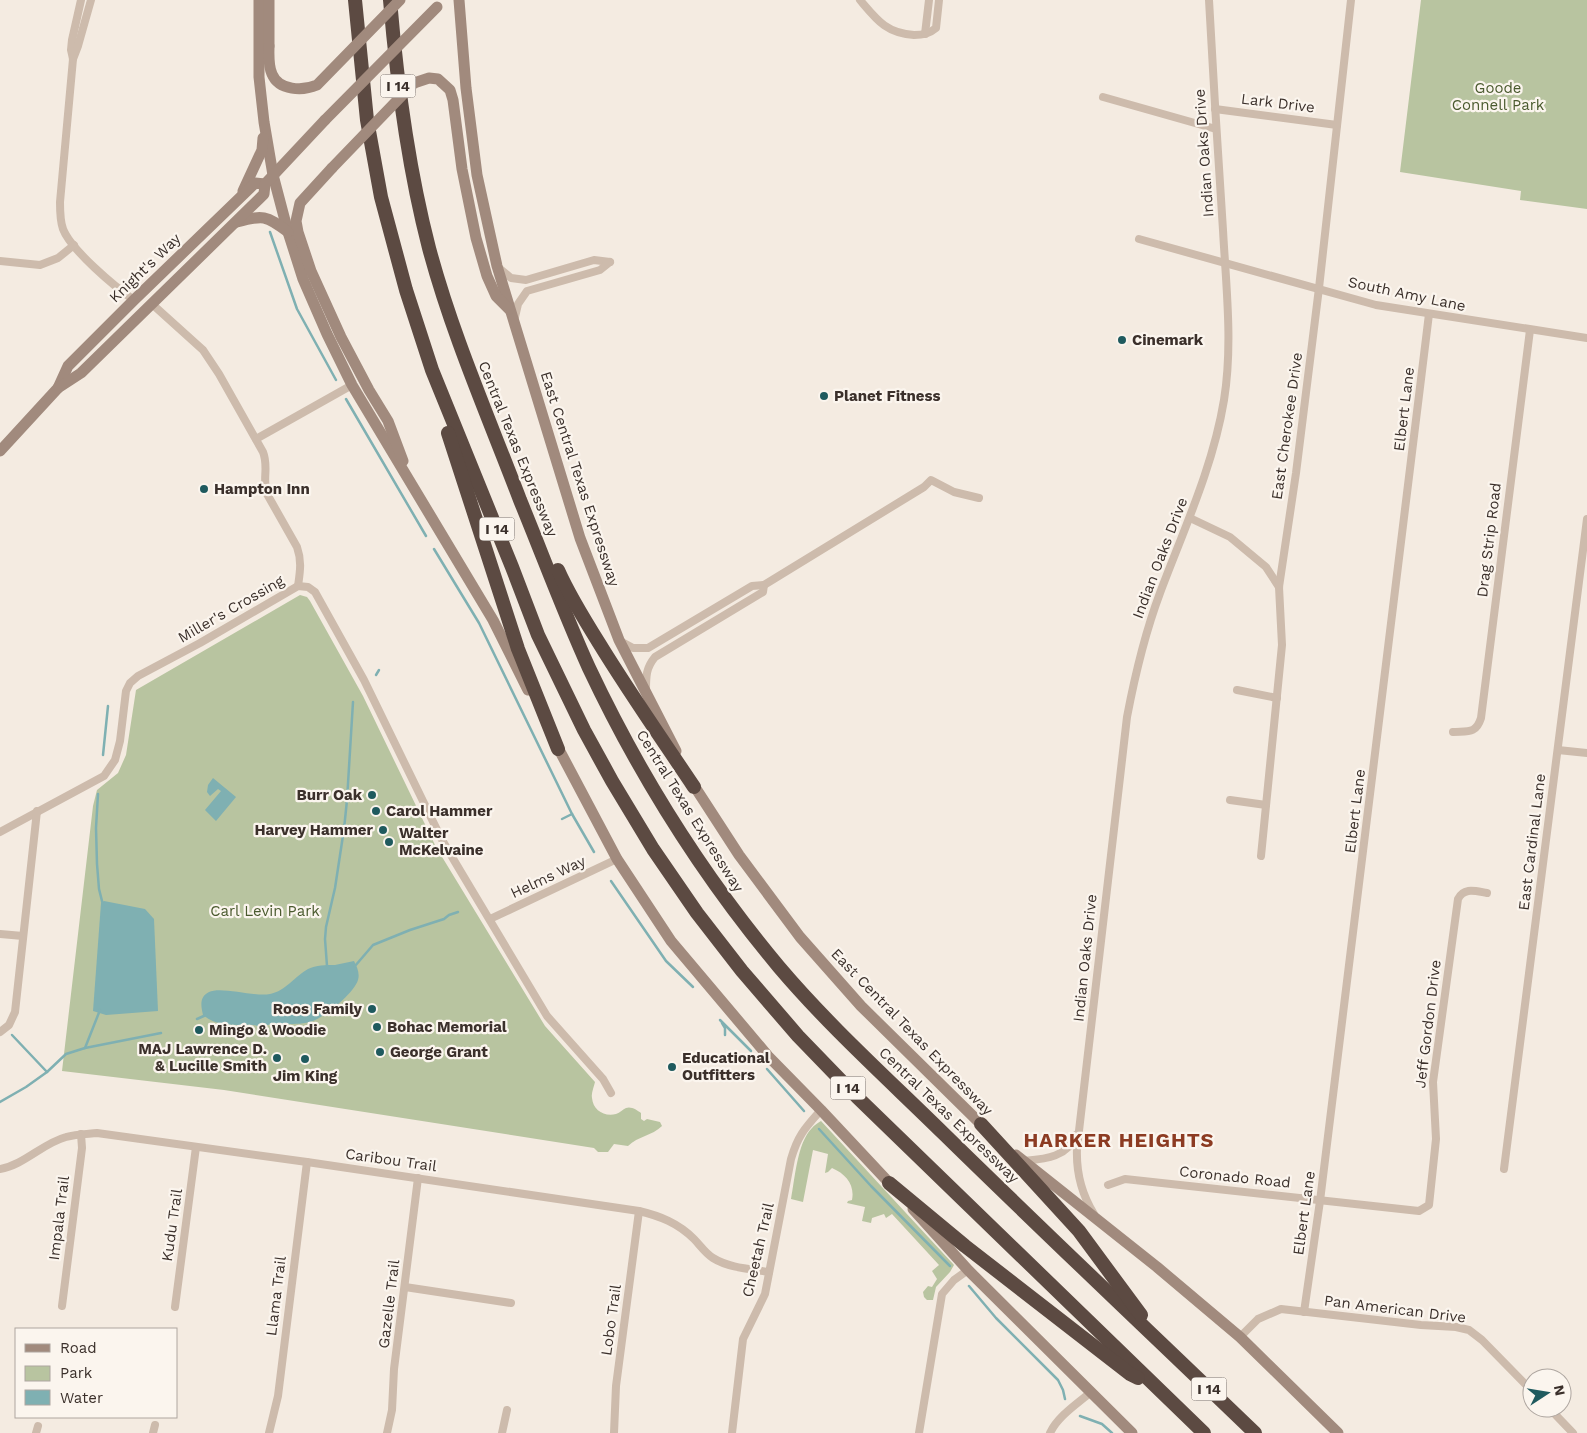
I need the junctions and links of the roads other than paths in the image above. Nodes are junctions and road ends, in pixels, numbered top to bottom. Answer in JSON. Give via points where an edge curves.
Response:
{"nodes":[{"id":1,"x":81,"y":0,"type":"edge"},
{"id":2,"x":91,"y":0,"type":"edge"},
{"id":3,"x":259,"y":0,"type":"edge"},
{"id":4,"x":270,"y":0,"type":"edge"},
{"id":5,"x":355,"y":0,"type":"edge"},
{"id":6,"x":390,"y":0,"type":"edge"},
{"id":7,"x":400,"y":0,"type":"edge"},
{"id":8,"x":459,"y":0,"type":"edge"},
{"id":9,"x":860,"y":0,"type":"edge"},
{"id":10,"x":929,"y":0,"type":"edge"},
{"id":11,"x":939,"y":0,"type":"edge"},
{"id":12,"x":1209,"y":0,"type":"edge"},
{"id":13,"x":1352,"y":0,"type":"edge"},
{"id":14,"x":440,"y":3,"type":"edge"},
{"id":15,"x":925,"y":34,"type":"junction"},
{"id":16,"x":73,"y":59,"type":"junction"},
{"id":17,"x":1103,"y":97,"type":"dead end"},
{"id":18,"x":1215,"y":109,"type":"junction"},
{"id":19,"x":264,"y":122,"type":"junction"},
{"id":20,"x":1338,"y":125,"type":"junction"},
{"id":21,"x":1216,"y":129,"type":"junction"},
{"id":22,"x":273,"y":175,"type":"junction"},
{"id":23,"x":265,"y":184,"type":"junction"},
{"id":24,"x":240,"y":198,"type":"junction"},
{"id":25,"x":235,"y":222,"type":"junction"},
{"id":26,"x":288,"y":232,"type":"junction"},
{"id":27,"x":1139,"y":239,"type":"dead end"},
{"id":28,"x":74,"y":245,"type":"junction"},
{"id":29,"x":0,"y":261,"type":"edge"},
{"id":30,"x":1225,"y":262,"type":"junction"},
{"id":31,"x":497,"y":266,"type":"junction"},
{"id":32,"x":1319,"y":288,"type":"junction"},
{"id":33,"x":134,"y":300,"type":"junction"},
{"id":34,"x":152,"y":304,"type":"junction"},
{"id":35,"x":510,"y":310,"type":"junction"},
{"id":36,"x":1429,"y":314,"type":"junction"},
{"id":37,"x":514,"y":322,"type":"junction"},
{"id":38,"x":1530,"y":330,"type":"junction"},
{"id":39,"x":1587,"y":338,"type":"edge"},
{"id":40,"x":105,"y":350,"type":"junction"},
{"id":41,"x":432,"y":370,"type":"junction"},
{"id":42,"x":352,"y":385,"type":"junction"},
{"id":43,"x":58,"y":388,"type":"junction"},
{"id":44,"x":256,"y":439,"type":"junction"},
{"id":45,"x":497,"y":440,"type":"junction"},
{"id":46,"x":0,"y":451,"type":"edge"},
{"id":47,"x":409,"y":479,"type":"junction"},
{"id":48,"x":979,"y":498,"type":"dead end"},
{"id":49,"x":1190,"y":518,"type":"junction"},
{"id":50,"x":1587,"y":519,"type":"edge"},
{"id":51,"x":298,"y":586,"type":"junction"},
{"id":52,"x":764,"y":586,"type":"junction"},
{"id":53,"x":1278,"y":587,"type":"junction"},
{"id":54,"x":618,"y":640,"type":"junction"},
{"id":55,"x":1237,"y":690,"type":"dead end"},
{"id":56,"x":647,"y":694,"type":"junction"},
{"id":57,"x":1277,"y":698,"type":"junction"},
{"id":58,"x":1453,"y":732,"type":"dead end"},
{"id":59,"x":558,"y":749,"type":"junction"},
{"id":60,"x":1558,"y":750,"type":"junction"},
{"id":61,"x":1587,"y":753,"type":"edge"},
{"id":62,"x":694,"y":787,"type":"junction"},
{"id":63,"x":1230,"y":800,"type":"dead end"},
{"id":64,"x":1266,"y":805,"type":"junction"},
{"id":65,"x":37,"y":811,"type":"junction"},
{"id":66,"x":0,"y":832,"type":"edge"},
{"id":67,"x":1261,"y":856,"type":"dead end"},
{"id":68,"x":617,"y":859,"type":"junction"},
{"id":69,"x":1487,"y":893,"type":"dead end"},
{"id":70,"x":490,"y":919,"type":"junction"},
{"id":71,"x":0,"y":934,"type":"edge"},
{"id":72,"x":23,"y":936,"type":"junction"},
{"id":73,"x":0,"y":1032,"type":"edge"},
{"id":74,"x":611,"y":1092,"type":"dead end"},
{"id":75,"x":822,"y":1110,"type":"junction"},
{"id":76,"x":981,"y":1124,"type":"junction"},
{"id":77,"x":1079,"y":1126,"type":"junction"},
{"id":78,"x":81,"y":1134,"type":"junction"},
{"id":79,"x":196,"y":1147,"type":"junction"},
{"id":80,"x":1023,"y":1161,"type":"junction"},
{"id":81,"x":307,"y":1162,"type":"junction"},
{"id":82,"x":0,"y":1169,"type":"edge"},
{"id":83,"x":1504,"y":1169,"type":"dead end"},
{"id":84,"x":418,"y":1178,"type":"junction"},
{"id":85,"x":889,"y":1183,"type":"junction"},
{"id":86,"x":1108,"y":1185,"type":"dead end"},
{"id":87,"x":1320,"y":1201,"type":"junction"},
{"id":88,"x":639,"y":1211,"type":"junction"},
{"id":89,"x":1419,"y":1211,"type":"joint"},
{"id":90,"x":1101,"y":1224,"type":"junction"},
{"id":91,"x":968,"y":1270,"type":"junction"},
{"id":92,"x":769,"y":1272,"type":"junction"},
{"id":93,"x":405,"y":1287,"type":"junction"},
{"id":94,"x":511,"y":1303,"type":"dead end"},
{"id":95,"x":62,"y":1306,"type":"dead end"},
{"id":96,"x":175,"y":1307,"type":"dead end"},
{"id":97,"x":1304,"y":1312,"type":"junction"},
{"id":98,"x":1240,"y":1337,"type":"junction"},
{"id":99,"x":1164,"y":1346,"type":"junction"},
{"id":100,"x":1522,"y":1381,"type":"edge"},
{"id":101,"x":1156,"y":1388,"type":"junction"},
{"id":102,"x":1091,"y":1392,"type":"junction"},
{"id":103,"x":507,"y":1410,"type":"dead end"},
{"id":104,"x":1559,"y":1418,"type":"edge"},
{"id":105,"x":269,"y":1433,"type":"edge"},
{"id":106,"x":387,"y":1433,"type":"edge"},
{"id":107,"x":502,"y":1433,"type":"edge"},
{"id":108,"x":614,"y":1433,"type":"edge"},
{"id":109,"x":732,"y":1433,"type":"edge"},
{"id":110,"x":919,"y":1433,"type":"edge"},
{"id":111,"x":1050,"y":1433,"type":"edge"},
{"id":112,"x":1132,"y":1433,"type":"edge"},
{"id":113,"x":1204,"y":1433,"type":"edge"},
{"id":114,"x":1255,"y":1433,"type":"edge"},
{"id":115,"x":1338,"y":1433,"type":"edge"},
{"id":116,"x":1573,"y":1433,"type":"edge"}],
"edges":[{"from":1,"to":16,"type":"street","via":[[72,40]]},
{"from":2,"to":16,"type":"street"},
{"from":3,"to":19,"type":"main road","via":[[259,77]]},
{"from":4,"to":7,"type":"main road","bridge":true,"via":[[271,73],[285,86],[300,89],[318,85]]},
{"from":5,"to":41,"type":"highway","number":"I 14","via":[[367,120],[382,197],[406,290]]},
{"from":6,"to":45,"type":"highway","name":"Central Texas Expressway","number":"I 14","via":[[399,93],[428,245],[459,343]]},
{"from":8,"to":31,"type":"main road","name":"East Central Texas Expressway","via":[[466,88],[478,175]]},
{"from":9,"to":15,"type":"street","via":[[889,29],[902,34]]},
{"from":10,"to":15,"type":"street"},
{"from":11,"to":15,"type":"street","via":[[936,28]]},
{"from":12,"to":18,"type":"street","name":"Indian Oaks Drive"},
{"from":13,"to":20,"type":"street","name":"East Cherokee Drive"},
{"from":14,"to":22,"type":"main road","name":"Knight's Way","bridge":true},
{"from":16,"to":28,"type":"street","via":[[60,202],[63,229]]},
{"from":17,"to":21,"type":"street"},
{"from":18,"to":20,"type":"street","name":"Lark Drive"},
{"from":18,"to":21,"type":"street","name":"Indian Oaks Drive"},
{"from":19,"to":22,"type":"main road"},
{"from":19,"to":24,"type":"main road","via":[[262,150]]},
{"from":20,"to":32,"type":"street","name":"East Cherokee Drive"},
{"from":21,"to":30,"type":"street","name":"Indian Oaks Drive"},
{"from":22,"to":23,"type":"main road","name":"Knight's Way"},
{"from":22,"to":26,"type":"main road"},
{"from":23,"to":24,"type":"main road","name":"Knight's Way","via":[[255,183]]},
{"from":23,"to":25,"type":"main road","name":"Knight's Way","via":[[264,194]]},
{"from":24,"to":33,"type":"main road","name":"Knight's Way"},
{"from":25,"to":26,"type":"main road","via":[[265,216]]},
{"from":25,"to":34,"type":"main road","name":"Knight's Way"},
{"from":26,"to":42,"type":"main road","via":[[315,309]]},
{"from":27,"to":30,"type":"street","name":"South Amy Lane"},
{"from":28,"to":29,"type":"street","via":[[58,258],[40,265]]},
{"from":28,"to":33,"type":"street"},
{"from":30,"to":32,"type":"street","name":"South Amy Lane"},
{"from":30,"to":49,"type":"street","name":"Indian Oaks Drive","via":[[1229,348],[1224,400],[1214,446]]},
{"from":31,"to":35,"type":"main road","name":"East Central Texas Expressway"},
{"from":31,"to":37,"type":"street","via":[[511,278],[526,280],[594,260],[610,262],[600,270],[527,291],[518,304]]},
{"from":32,"to":36,"type":"street","name":"South Amy Lane","via":[[1376,305]]},
{"from":32,"to":53,"type":"street","name":"East Cherokee Drive"},
{"from":33,"to":40,"type":"main road","via":[[136,306],[110,334]]},
{"from":33,"to":43,"type":"main road","name":"Knight's Way","via":[[68,366]]},
{"from":34,"to":40,"type":"main road","name":"Knight's Way"},
{"from":34,"to":44,"type":"street","via":[[202,350]]},
{"from":35,"to":37,"type":"main road","name":"East Central Texas Expressway"},
{"from":35,"to":47,"type":"main road","bridge":true,"via":[[496,296],[476,238],[450,90],[438,79],[414,83],[300,203],[296,221],[311,271],[341,337],[388,421]]},
{"from":36,"to":38,"type":"street","name":"South Amy Lane"},
{"from":36,"to":87,"type":"street","name":"Elbert Lane"},
{"from":37,"to":54,"type":"main road","name":"East Central Texas Expressway","via":[[580,538]]},
{"from":38,"to":39,"type":"street","name":"South Amy Lane"},
{"from":38,"to":58,"type":"street","name":"Drag Strip Road","via":[[1481,718],[1473,731]]},
{"from":40,"to":43,"type":"main road","name":"Knight's Way","via":[[81,373]]},
{"from":41,"to":59,"type":"highway","via":[[433,388],[503,605]]},
{"from":41,"to":101,"type":"highway","number":"I 14","via":[[538,635],[612,782],[676,883],[742,971],[798,1036]]},
{"from":42,"to":44,"type":"street"},
{"from":42,"to":47,"type":"main road"},
{"from":43,"to":46,"type":"main road","name":"Knight's Way"},
{"from":44,"to":51,"type":"street","via":[[266,460],[264,486],[267,494],[300,555]]},
{"from":45,"to":62,"type":"highway","via":[[510,455],[563,582],[584,620]]},
{"from":45,"to":99,"type":"highway","name":"Central Texas Expressway","number":"I 14","via":[[589,667],[648,780],[730,905],[820,1011]]},
{"from":47,"to":59,"type":"main road","via":[[493,620]]},
{"from":48,"to":52,"type":"street","via":[[954,492],[932,480]]},
{"from":49,"to":53,"type":"street","via":[[1230,537],[1266,567]]},
{"from":49,"to":77,"type":"street","name":"Indian Oaks Drive","via":[[1150,622],[1127,717]]},
{"from":50,"to":60,"type":"street","name":"East Cardinal Lane"},
{"from":51,"to":65,"type":"street","name":"Miller's Crossing","via":[[138,676],[126,691],[120,741],[115,760],[104,776]]},
{"from":51,"to":70,"type":"street","name":"Miller's Crossing","via":[[308,587],[320,599],[364,680],[441,838]]},
{"from":52,"to":54,"type":"street","via":[[752,586],[648,648],[633,648]]},
{"from":52,"to":56,"type":"street","via":[[763,592],[655,657],[648,666]]},
{"from":53,"to":57,"type":"street","name":"East Cherokee Drive","via":[[1282,645]]},
{"from":54,"to":56,"type":"main road","name":"East Central Texas Expressway"},
{"from":55,"to":57,"type":"street"},
{"from":56,"to":62,"type":"main road","name":"East Central Texas Expressway"},
{"from":57,"to":64,"type":"street","name":"East Cherokee Drive"},
{"from":59,"to":68,"type":"main road"},
{"from":60,"to":61,"type":"street"},
{"from":60,"to":83,"type":"street","name":"East Cardinal Lane"},
{"from":62,"to":76,"type":"main road","name":"East Central Texas Expressway","via":[[800,937],[861,1006]]},
{"from":63,"to":64,"type":"street"},
{"from":64,"to":67,"type":"street","name":"East Cherokee Drive"},
{"from":65,"to":66,"type":"street","name":"Miller's Crossing"},
{"from":65,"to":72,"type":"street"},
{"from":68,"to":70,"type":"street","name":"Helms Way"},
{"from":68,"to":75,"type":"main road","via":[[671,941],[768,1056]]},
{"from":69,"to":89,"type":"street","name":"Jeff Gordon Drive","via":[[1466,890],[1458,899],[1433,1082],[1436,1139],[1429,1204]]},
{"from":70,"to":74,"type":"street","name":"Miller's Crossing","via":[[548,1016]]},
{"from":71,"to":72,"type":"street"},
{"from":72,"to":73,"type":"street","via":[[15,1012],[9,1025]]},
{"from":75,"to":85,"type":"main road"},
{"from":75,"to":92,"type":"street","name":"Cheetah Trail","via":[[796,1141]]},
{"from":76,"to":80,"type":"main road","name":"East Central Texas Expressway"},
{"from":76,"to":99,"type":"highway","via":[[1079,1231]]},
{"from":77,"to":80,"type":"street","via":[[1073,1142],[1062,1151],[1049,1158]]},
{"from":77,"to":90,"type":"street","via":[[1079,1177],[1085,1199]]},
{"from":78,"to":79,"type":"street","name":"Caribou Trail","via":[[97,1133]]},
{"from":78,"to":82,"type":"street","name":"Caribou Trail","via":[[66,1137]]},
{"from":78,"to":95,"type":"street","name":"Impala Trail","via":[[82,1148]]},
{"from":79,"to":81,"type":"street","name":"Caribou Trail"},
{"from":79,"to":96,"type":"street","name":"Kudu Trail"},
{"from":80,"to":90,"type":"main road","name":"East Central Texas Expressway"},
{"from":81,"to":84,"type":"street","name":"Caribou Trail"},
{"from":81,"to":105,"type":"street","name":"Llama Trail","via":[[278,1396]]},
{"from":84,"to":88,"type":"street","name":"Caribou Trail"},
{"from":84,"to":93,"type":"street","name":"Gazelle Trail"},
{"from":85,"to":91,"type":"main road"},
{"from":85,"to":101,"type":"highway","via":[[1130,1374]]},
{"from":86,"to":87,"type":"street","name":"Coronado Road","via":[[1126,1179]]},
{"from":87,"to":89,"type":"street","name":"Coronado Road"},
{"from":87,"to":97,"type":"street","name":"Elbert Lane"},
{"from":88,"to":92,"type":"street","name":"Caribou Trail","via":[[656,1215],[679,1227],[705,1252],[723,1263]]},
{"from":88,"to":108,"type":"street","name":"Lobo Trail","via":[[616,1386]]},
{"from":90,"to":98,"type":"main road","name":"East Central Texas Expressway"},
{"from":91,"to":102,"type":"main road"},
{"from":91,"to":110,"type":"street","via":[[942,1294]]},
{"from":92,"to":109,"type":"street","name":"Cheetah Trail","via":[[763,1299],[743,1339]]},
{"from":93,"to":94,"type":"street"},
{"from":93,"to":106,"type":"street","name":"Gazelle Trail"},
{"from":97,"to":98,"type":"street","name":"Pan American Drive","via":[[1281,1310],[1258,1319]]},
{"from":97,"to":100,"type":"street","name":"Pan American Drive","via":[[1470,1330]]},
{"from":98,"to":115,"type":"main road","name":"East Central Texas Expressway"},
{"from":99,"to":114,"type":"highway","name":"Central Texas Expressway","number":"I 14"},
{"from":101,"to":113,"type":"highway","number":"I 14"},
{"from":102,"to":111,"type":"street","via":[[1063,1415]]},
{"from":102,"to":112,"type":"main road"},
{"from":103,"to":107,"type":"street"},
{"from":104,"to":116,"type":"street"}]}
